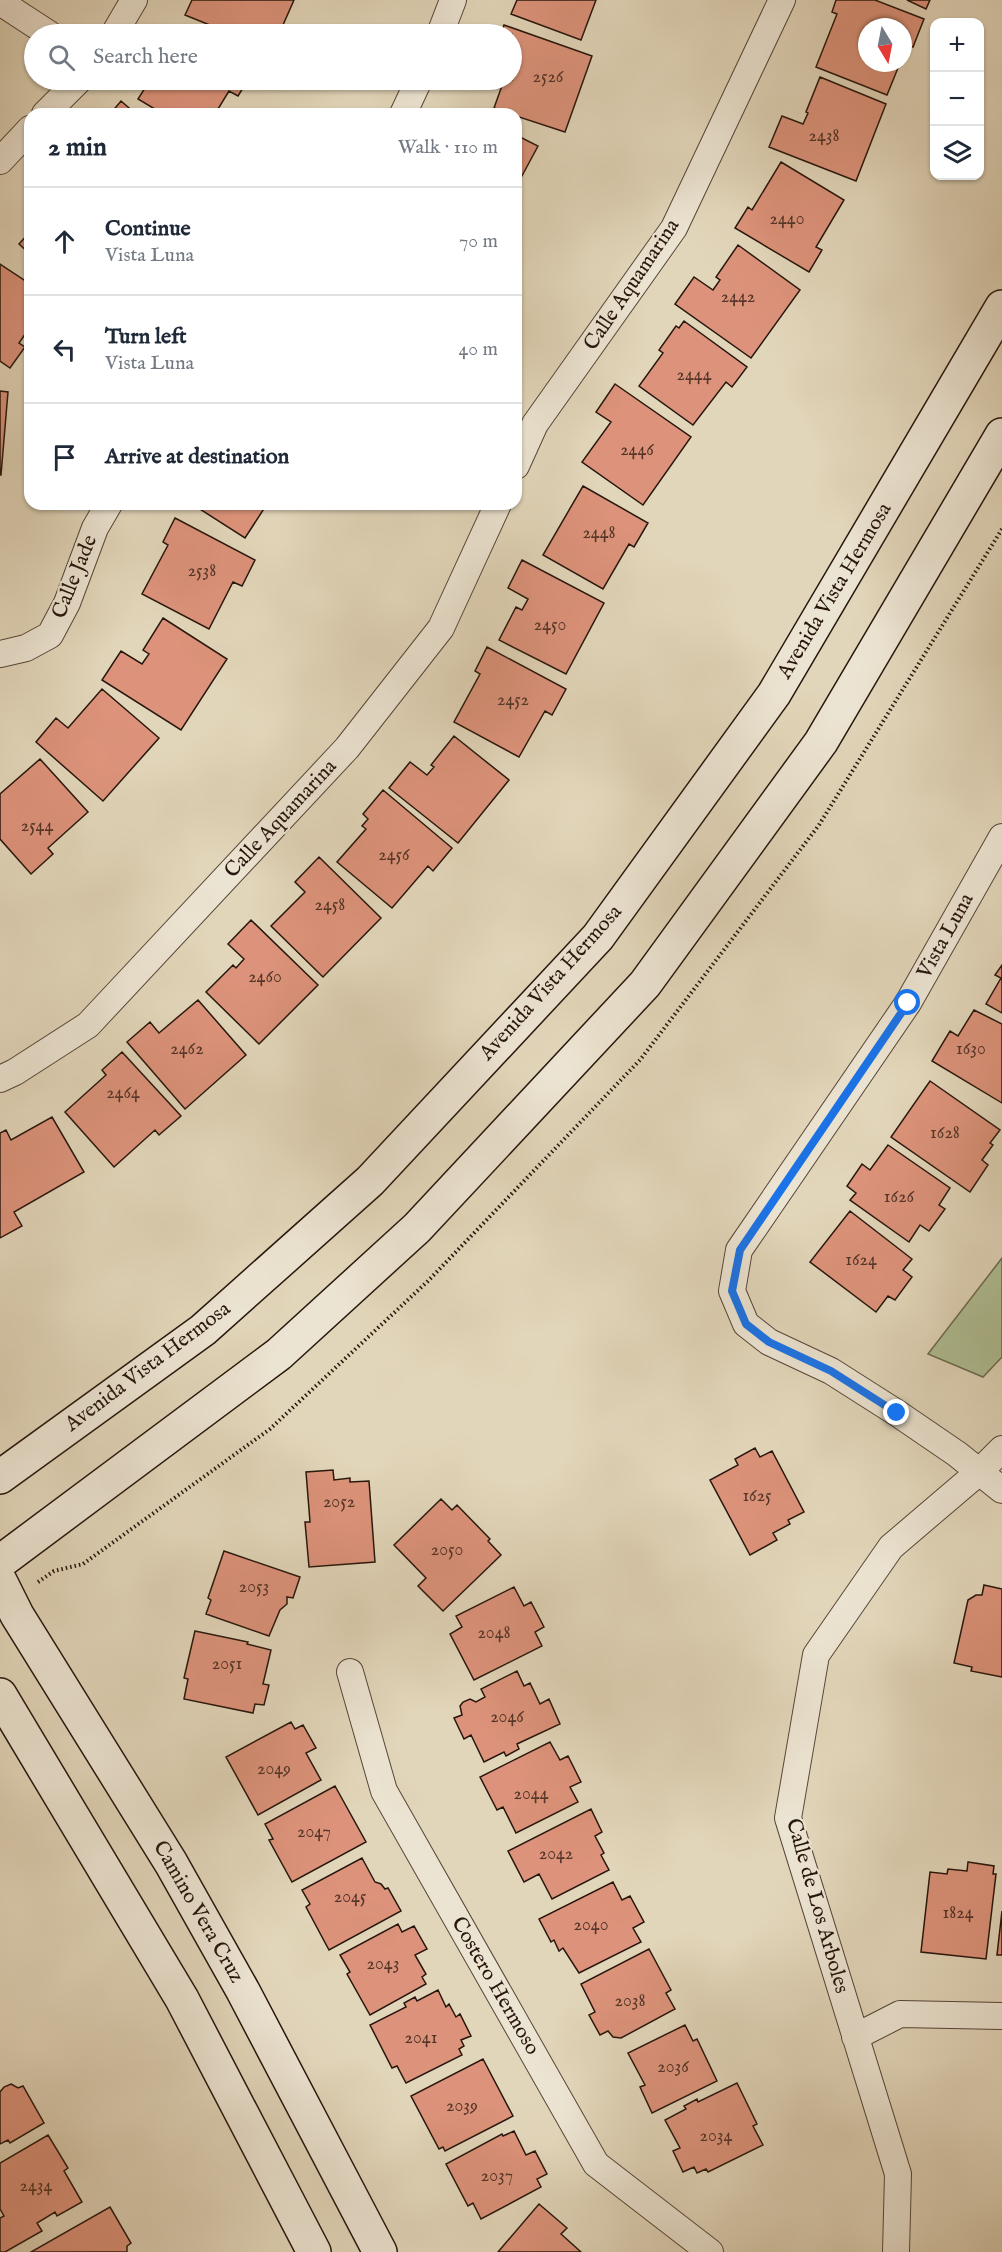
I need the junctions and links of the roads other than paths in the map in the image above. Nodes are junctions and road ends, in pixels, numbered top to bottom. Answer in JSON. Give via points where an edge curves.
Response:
{"nodes":[{"id":1,"x":135,"y":0,"type":"edge"},
{"id":2,"x":453,"y":0,"type":"edge"},
{"id":3,"x":782,"y":0,"type":"edge"},
{"id":4,"x":0,"y":2,"type":"edge"},
{"id":5,"x":34,"y":24,"type":"edge"},
{"id":6,"x":120,"y":24,"type":"edge"},
{"id":7,"x":444,"y":24,"type":"edge"},
{"id":8,"x":69,"y":90,"type":"edge"},
{"id":9,"x":414,"y":90,"type":"edge"},
{"id":10,"x":51,"y":108,"type":"edge"},
{"id":11,"x":406,"y":108,"type":"edge"},
{"id":12,"x":24,"y":135,"type":"edge"},
{"id":13,"x":0,"y":161,"type":"edge"},
{"id":14,"x":1002,"y":307,"type":"edge"},
{"id":15,"x":1002,"y":435,"type":"edge"},
{"id":16,"x":522,"y":453,"type":"edge"},
{"id":17,"x":106,"y":510,"type":"edge"},
{"id":18,"x":495,"y":510,"type":"edge"},
{"id":19,"x":0,"y":654,"type":"edge"},
{"id":20,"x":1002,"y":837,"type":"edge"},
{"id":21,"x":0,"y":1079,"type":"edge"},
{"id":22,"x":1002,"y":1449,"type":"edge"},
{"id":23,"x":979,"y":1472,"type":"junction"},
{"id":24,"x":0,"y":1477,"type":"edge"},
{"id":25,"x":1002,"y":1490,"type":"edge"},
{"id":26,"x":0,"y":1562,"type":"edge"},
{"id":27,"x":0,"y":1581,"type":"edge"},
{"id":28,"x":350,"y":1672,"type":"dead end"},
{"id":29,"x":0,"y":1695,"type":"edge"},
{"id":30,"x":1002,"y":2016,"type":"edge"},
{"id":31,"x":855,"y":2037,"type":"junction"},
{"id":32,"x":314,"y":2252,"type":"edge"},
{"id":33,"x":380,"y":2252,"type":"edge"},
{"id":34,"x":711,"y":2252,"type":"edge"},
{"id":35,"x":896,"y":2252,"type":"edge"}],
"edges":[{"from":1,"to":6,"type":"street"},
{"from":2,"to":7,"type":"street"},
{"from":3,"to":16,"type":"street","name":"Calle Aquamarina","via":[[674,228],[535,424]]},
{"from":4,"to":5,"type":"street"},
{"from":8,"to":10,"type":"street"},
{"from":9,"to":11,"type":"street"},
{"from":12,"to":13,"type":"street"},
{"from":14,"to":24,"type":"main road","name":"Avenida Vista Hermosa","via":[[774,694],[598,937],[370,1181],[203,1330]]},
{"from":15,"to":26,"type":"main road","via":[[821,742],[645,984],[417,1228],[279,1354]]},
{"from":17,"to":19,"type":"street","name":"Calle Jade","via":[[50,635],[26,648]]},
{"from":18,"to":21,"type":"street","name":"Calle Aquamarina","via":[[441,628],[347,748],[88,1025]]},
{"from":20,"to":23,"type":"street","name":"Vista Luna","via":[[908,1003],[740,1250],[732,1291],[746,1324],[769,1342],[831,1371]]},
{"from":22,"to":23,"type":"street","name":"Calle de Los Arboles"},
{"from":23,"to":25,"type":"street","name":"Vista Luna"},
{"from":23,"to":31,"type":"street","name":"Calle de Los Arboles","via":[[891,1547],[816,1655],[788,1818]]},
{"from":27,"to":33,"type":"main road","name":"Camino Vera Cruz","via":[[17,1615],[183,1883]]},
{"from":28,"to":34,"type":"street","name":"Costero Hermoso","via":[[384,1791],[596,2164]]},
{"from":29,"to":32,"type":"main road","via":[[182,1999]]},
{"from":30,"to":31,"type":"street","via":[[900,2014]]},
{"from":31,"to":35,"type":"street","name":"Calle de Los Arboles","via":[[898,2174]]}]}
